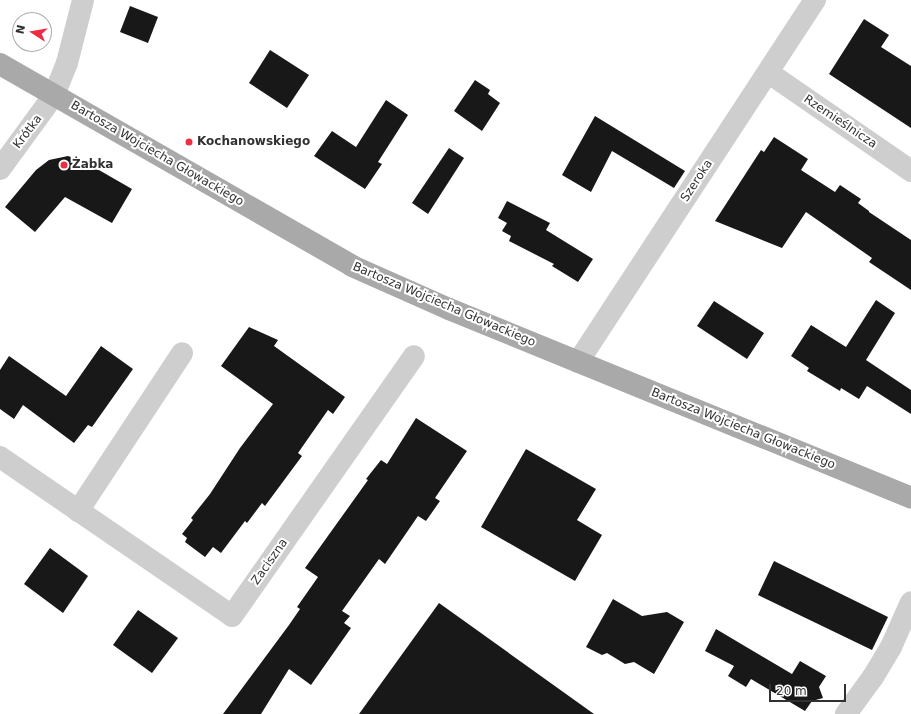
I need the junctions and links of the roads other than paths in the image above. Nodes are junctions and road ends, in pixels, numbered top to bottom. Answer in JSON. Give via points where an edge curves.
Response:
{"nodes":[{"id":1,"x":83,"y":0,"type":"edge"},
{"id":2,"x":815,"y":0,"type":"edge"},
{"id":3,"x":0,"y":64,"type":"edge"},
{"id":4,"x":768,"y":73,"type":"junction"},
{"id":5,"x":54,"y":95,"type":"junction"},
{"id":6,"x":0,"y":169,"type":"edge"},
{"id":7,"x":911,"y":171,"type":"edge"},
{"id":8,"x":182,"y":353,"type":"dead end"},
{"id":9,"x":414,"y":356,"type":"dead end"},
{"id":10,"x":578,"y":362,"type":"junction"},
{"id":11,"x":0,"y":457,"type":"edge"},
{"id":12,"x":911,"y":498,"type":"edge"},
{"id":13,"x":78,"y":511,"type":"junction"},
{"id":14,"x":911,"y":602,"type":"edge"},
{"id":15,"x":846,"y":714,"type":"edge"}],
"edges":[{"from":1,"to":5,"type":"street","name":"Krótka","via":[[67,63]]},
{"from":2,"to":4,"type":"street","name":"Szeroka"},
{"from":3,"to":5,"type":"main road","name":"Bartosza Wojciecha Głowackiego"},
{"from":4,"to":7,"type":"street","name":"Rzemieślnicza"},
{"from":4,"to":10,"type":"street","name":"Szeroka"},
{"from":5,"to":6,"type":"street","name":"Krótka"},
{"from":5,"to":10,"type":"main road","name":"Bartosza Wojciecha Głowackiego","via":[[352,266]]},
{"from":8,"to":13,"type":"street"},
{"from":9,"to":13,"type":"street","name":"Zaciszna","via":[[232,616]]},
{"from":10,"to":12,"type":"main road","name":"Bartosza Wojciecha Głowackiego"},
{"from":11,"to":13,"type":"street","name":"Zaciszna"},
{"from":14,"to":15,"type":"street","via":[[891,647]]}]}
